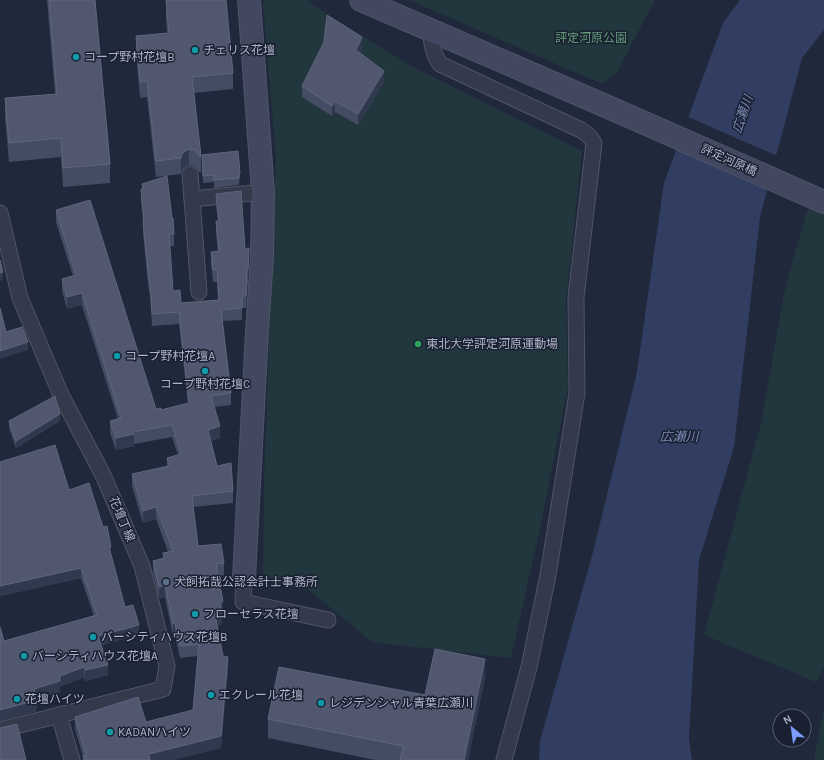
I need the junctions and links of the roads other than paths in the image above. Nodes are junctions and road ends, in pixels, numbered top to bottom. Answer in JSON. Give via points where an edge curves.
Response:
{"nodes":[{"id":1,"x":249,"y":0,"type":"edge"},
{"id":2,"x":361,"y":0,"type":"edge"},
{"id":3,"x":430,"y":30,"type":"junction"},
{"id":4,"x":190,"y":174,"type":"dead end"},
{"id":5,"x":263,"y":192,"type":"junction"},
{"id":6,"x":192,"y":199,"type":"junction"},
{"id":7,"x":824,"y":202,"type":"edge"},
{"id":8,"x":0,"y":213,"type":"edge"},
{"id":9,"x":199,"y":292,"type":"dead end"},
{"id":10,"x":244,"y":578,"type":"joint"},
{"id":11,"x":328,"y":620,"type":"dead end"},
{"id":12,"x":59,"y":715,"type":"junction"},
{"id":13,"x":0,"y":730,"type":"edge"},
{"id":14,"x":72,"y":760,"type":"edge"},
{"id":15,"x":504,"y":760,"type":"edge"}],
"edges":[{"from":1,"to":5,"type":"street"},
{"from":2,"to":3,"type":"street","name":"評定河原橋"},
{"from":3,"to":7,"type":"street","name":"評定河原橋"},
{"from":3,"to":15,"type":"street","via":[[433,52],[440,64],[581,130],[588,134],[594,143],[576,298],[577,393],[548,576],[529,667]]},
{"from":4,"to":6,"type":"street"},
{"from":5,"to":6,"type":"street"},
{"from":5,"to":10,"type":"street","via":[[262,256]]},
{"from":6,"to":9,"type":"street"},
{"from":8,"to":12,"type":"street","name":"花壇丁線","via":[[20,298],[61,395],[103,475],[142,566],[167,666],[163,689]]},
{"from":10,"to":11,"type":"street","via":[[243,602]]},
{"from":12,"to":13,"type":"street"},
{"from":12,"to":14,"type":"street"}]}
